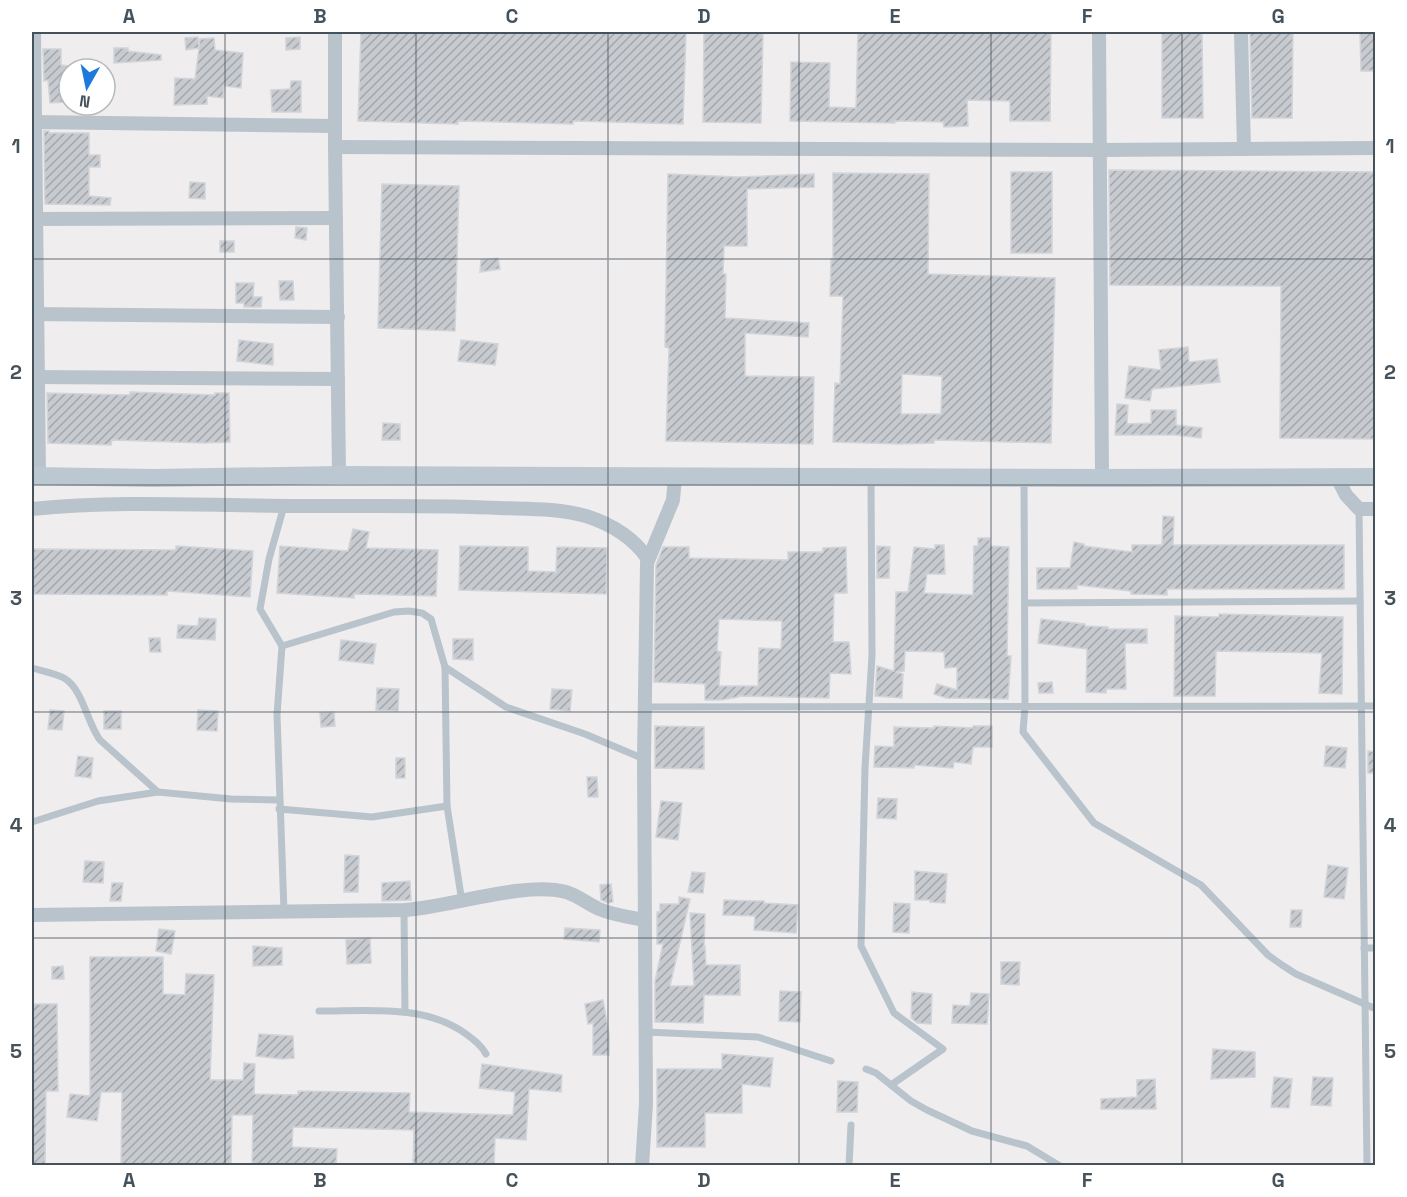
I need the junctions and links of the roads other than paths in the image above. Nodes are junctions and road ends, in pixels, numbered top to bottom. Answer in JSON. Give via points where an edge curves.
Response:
{"nodes":[{"id":1,"x":34,"y":32,"type":"edge"},
{"id":2,"x":327,"y":32,"type":"edge"},
{"id":3,"x":335,"y":32,"type":"edge"},
{"id":4,"x":1099,"y":32,"type":"edge"},
{"id":5,"x":1241,"y":32,"type":"edge"},
{"id":6,"x":33,"y":122,"type":"edge"},
{"id":7,"x":335,"y":126,"type":"junction"},
{"id":8,"x":335,"y":147,"type":"junction"},
{"id":9,"x":1376,"y":148,"type":"edge"},
{"id":10,"x":1244,"y":149,"type":"junction"},
{"id":11,"x":1099,"y":150,"type":"junction"},
{"id":12,"x":336,"y":218,"type":"junction"},
{"id":13,"x":33,"y":219,"type":"edge"},
{"id":14,"x":35,"y":314,"type":"edge"},
{"id":15,"x":338,"y":317,"type":"junction"},
{"id":16,"x":35,"y":377,"type":"edge"},
{"id":17,"x":338,"y":379,"type":"junction"},
{"id":18,"x":339,"y":475,"type":"junction"},
{"id":19,"x":35,"y":476,"type":"edge"},
{"id":20,"x":675,"y":477,"type":"junction"},
{"id":21,"x":1337,"y":477,"type":"junction"},
{"id":22,"x":1376,"y":477,"type":"edge"},
{"id":23,"x":871,"y":478,"type":"junction"},
{"id":24,"x":1024,"y":478,"type":"junction"},
{"id":25,"x":1102,"y":478,"type":"junction"},
{"id":26,"x":284,"y":506,"type":"junction"},
{"id":27,"x":32,"y":509,"type":"edge"},
{"id":28,"x":1359,"y":509,"type":"junction"},
{"id":29,"x":1376,"y":509,"type":"edge"},
{"id":30,"x":648,"y":559,"type":"junction"},
{"id":31,"x":1360,"y":601,"type":"junction"},
{"id":32,"x":1025,"y":603,"type":"junction"},
{"id":33,"x":282,"y":646,"type":"junction"},
{"id":34,"x":445,"y":667,"type":"junction"},
{"id":35,"x":32,"y":668,"type":"edge"},
{"id":36,"x":644,"y":706,"type":"junction"},
{"id":37,"x":869,"y":706,"type":"junction"},
{"id":38,"x":1025,"y":706,"type":"junction"},
{"id":39,"x":1361,"y":706,"type":"junction"},
{"id":40,"x":1376,"y":706,"type":"edge"},
{"id":41,"x":644,"y":759,"type":"junction"},
{"id":42,"x":158,"y":792,"type":"junction"},
{"id":43,"x":278,"y":800,"type":"junction"},
{"id":44,"x":447,"y":806,"type":"junction"},
{"id":45,"x":279,"y":809,"type":"junction"},
{"id":46,"x":32,"y":822,"type":"edge"},
{"id":47,"x":462,"y":902,"type":"junction"},
{"id":48,"x":404,"y":910,"type":"junction"},
{"id":49,"x":284,"y":911,"type":"junction"},
{"id":50,"x":32,"y":915,"type":"edge"},
{"id":51,"x":644,"y":920,"type":"junction"},
{"id":52,"x":1364,"y":948,"type":"junction"},
{"id":53,"x":1376,"y":948,"type":"edge"},
{"id":54,"x":1365,"y":1005,"type":"junction"},
{"id":55,"x":1376,"y":1009,"type":"edge"},
{"id":56,"x":320,"y":1011,"type":"dead end"},
{"id":57,"x":405,"y":1012,"type":"junction"},
{"id":58,"x":646,"y":1032,"type":"junction"},
{"id":59,"x":486,"y":1054,"type":"dead end"},
{"id":60,"x":831,"y":1061,"type":"dead end"},
{"id":61,"x":866,"y":1069,"type":"dead end"},
{"id":62,"x":891,"y":1085,"type":"junction"},
{"id":63,"x":850,"y":1125,"type":"dead end"},
{"id":64,"x":642,"y":1166,"type":"edge"},
{"id":65,"x":849,"y":1166,"type":"edge"},
{"id":66,"x":1060,"y":1166,"type":"edge"},
{"id":67,"x":1367,"y":1166,"type":"edge"}],
"edges":[{"from":1,"to":6,"type":"street"},
{"from":2,"to":3,"type":"street"},
{"from":3,"to":7,"type":"street"},
{"from":4,"to":11,"type":"street"},
{"from":5,"to":10,"type":"street"},
{"from":6,"to":7,"type":"street"},
{"from":6,"to":13,"type":"street"},
{"from":7,"to":8,"type":"street"},
{"from":8,"to":11,"type":"street"},
{"from":8,"to":12,"type":"street"},
{"from":9,"to":10,"type":"street"},
{"from":10,"to":11,"type":"street"},
{"from":11,"to":25,"type":"street"},
{"from":12,"to":13,"type":"street"},
{"from":12,"to":15,"type":"street"},
{"from":13,"to":14,"type":"street"},
{"from":14,"to":15,"type":"street"},
{"from":14,"to":16,"type":"street"},
{"from":15,"to":17,"type":"street"},
{"from":16,"to":17,"type":"street"},
{"from":16,"to":19,"type":"street"},
{"from":17,"to":18,"type":"street"},
{"from":18,"to":19,"type":"street"},
{"from":18,"to":20,"type":"street"},
{"from":20,"to":23,"type":"street"},
{"from":20,"to":30,"type":"street","via":[[673,500]]},
{"from":21,"to":22,"type":"street"},
{"from":21,"to":25,"type":"street"},
{"from":21,"to":28,"type":"street"},
{"from":23,"to":24,"type":"street"},
{"from":23,"to":37,"type":"lane"},
{"from":24,"to":25,"type":"street"},
{"from":24,"to":32,"type":"lane"},
{"from":26,"to":27,"type":"street","via":[[110,505]]},
{"from":26,"to":30,"type":"street","via":[[549,509],[615,527]]},
{"from":26,"to":33,"type":"lane","via":[[260,609]]},
{"from":28,"to":29,"type":"street"},
{"from":28,"to":31,"type":"lane"},
{"from":30,"to":36,"type":"street"},
{"from":31,"to":32,"type":"lane"},
{"from":31,"to":39,"type":"lane"},
{"from":32,"to":38,"type":"lane"},
{"from":33,"to":34,"type":"lane","via":[[394,612],[409,611],[431,619]]},
{"from":33,"to":43,"type":"lane","via":[[277,715]]},
{"from":34,"to":41,"type":"lane","via":[[506,707]]},
{"from":34,"to":44,"type":"lane"},
{"from":35,"to":42,"type":"lane","via":[[70,683],[100,740]]},
{"from":36,"to":37,"type":"lane"},
{"from":36,"to":41,"type":"street"},
{"from":37,"to":38,"type":"lane"},
{"from":37,"to":62,"type":"lane","via":[[861,946],[894,1013],[943,1049]]},
{"from":38,"to":39,"type":"lane"},
{"from":38,"to":54,"type":"lane","via":[[1023,732],[1094,823],[1201,885],[1282,966]]},
{"from":39,"to":40,"type":"lane"},
{"from":39,"to":52,"type":"lane"},
{"from":41,"to":51,"type":"street"},
{"from":42,"to":43,"type":"lane"},
{"from":42,"to":46,"type":"lane","via":[[98,801]]},
{"from":43,"to":45,"type":"lane"},
{"from":44,"to":45,"type":"lane","via":[[372,818]]},
{"from":44,"to":47,"type":"lane"},
{"from":45,"to":49,"type":"lane"},
{"from":47,"to":48,"type":"street"},
{"from":47,"to":51,"type":"street","via":[[515,892],[566,892],[600,910]]},
{"from":48,"to":49,"type":"street"},
{"from":48,"to":57,"type":"lane"},
{"from":49,"to":50,"type":"street"},
{"from":51,"to":58,"type":"street"},
{"from":52,"to":53,"type":"lane"},
{"from":52,"to":54,"type":"lane"},
{"from":54,"to":55,"type":"lane"},
{"from":54,"to":67,"type":"lane"},
{"from":56,"to":57,"type":"lane"},
{"from":57,"to":59,"type":"lane","via":[[455,1026]]},
{"from":58,"to":60,"type":"lane","via":[[758,1037]]},
{"from":58,"to":64,"type":"street"},
{"from":61,"to":62,"type":"lane"},
{"from":62,"to":66,"type":"lane","via":[[911,1101],[964,1128],[1027,1146]]},
{"from":63,"to":65,"type":"lane"}]}
